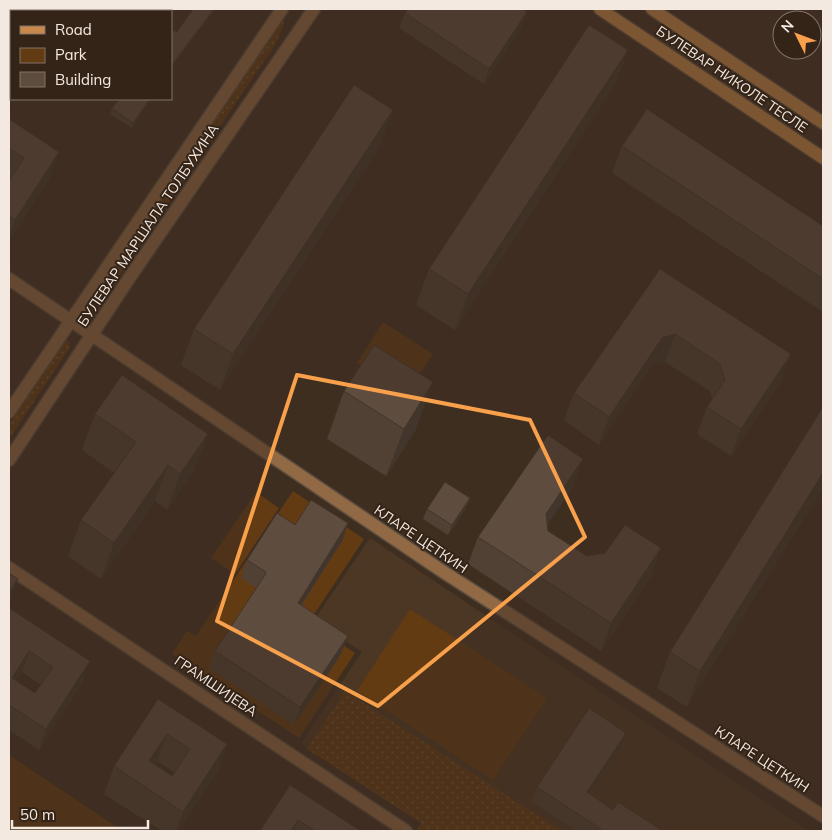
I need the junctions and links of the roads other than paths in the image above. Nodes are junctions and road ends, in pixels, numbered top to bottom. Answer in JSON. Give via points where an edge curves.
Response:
{"nodes":[{"id":1,"x":282,"y":9,"type":"edge"},
{"id":2,"x":314,"y":9,"type":"edge"},
{"id":3,"x":600,"y":9,"type":"edge"},
{"id":4,"x":652,"y":9,"type":"edge"},
{"id":5,"x":823,"y":123,"type":"edge"},
{"id":6,"x":823,"y":158,"type":"edge"},
{"id":7,"x":9,"y":279,"type":"edge"},
{"id":8,"x":69,"y":321,"type":"junction"},
{"id":9,"x":90,"y":336,"type":"junction"},
{"id":10,"x":9,"y":412,"type":"edge"},
{"id":11,"x":9,"y":460,"type":"edge"},
{"id":12,"x":9,"y":568,"type":"edge"},
{"id":13,"x":823,"y":816,"type":"edge"},
{"id":14,"x":406,"y":831,"type":"edge"}],
"edges":[{"from":1,"to":8,"type":"street","name":"БУЛЕВАР МАРШАЛА ТОЛБУХИНА"},
{"from":2,"to":9,"type":"street","name":"БУЛЕВАР МАРШАЛА ТОЛБУХИНА"},
{"from":3,"to":6,"type":"main road","name":"БУЛЕВАР НИКОЛЕ ТЕСЛЕ"},
{"from":4,"to":5,"type":"main road","name":"БУЛЕВАР НИКОЛЕ ТЕСЛЕ"},
{"from":7,"to":8,"type":"street","name":"КЛАРЕ ЦЕТКИН"},
{"from":8,"to":9,"type":"street","name":"КЛАРЕ ЦЕТКИН"},
{"from":8,"to":10,"type":"street","name":"БУЛЕВАР МАРШАЛА ТОЛБУХИНА"},
{"from":9,"to":11,"type":"street","name":"БУЛЕВАР МАРШАЛА ТОЛБУХИНА"},
{"from":9,"to":13,"type":"street","name":"КЛАРЕ ЦЕТКИН","via":[[442,571]]},
{"from":12,"to":14,"type":"street","name":"ГРАМШИЈЕВА"}]}
